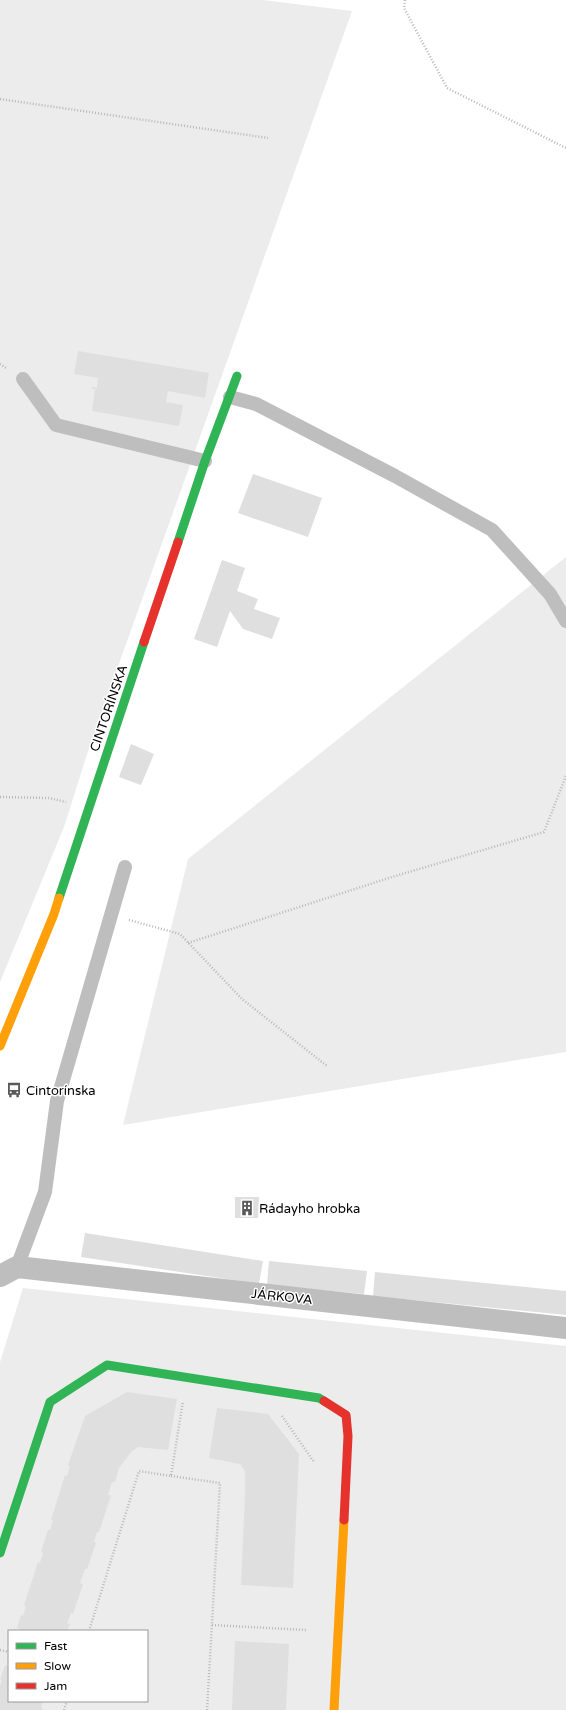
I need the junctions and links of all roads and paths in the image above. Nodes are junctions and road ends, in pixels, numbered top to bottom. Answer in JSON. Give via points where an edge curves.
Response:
{"nodes":[{"id":1,"x":405,"y":0,"type":"edge"},
{"id":2,"x":0,"y":98,"type":"edge"},
{"id":3,"x":268,"y":138,"type":"dead end"},
{"id":4,"x":566,"y":148,"type":"edge"},
{"id":5,"x":237,"y":376,"type":"dead end"},
{"id":6,"x":23,"y":379,"type":"dead end"},
{"id":7,"x":230,"y":397,"type":"junction"},
{"id":8,"x":205,"y":461,"type":"junction"},
{"id":9,"x":566,"y":621,"type":"edge"},
{"id":10,"x":566,"y":776,"type":"edge"},
{"id":11,"x":0,"y":797,"type":"edge"},
{"id":12,"x":88,"y":807,"type":"junction"},
{"id":13,"x":125,"y":867,"type":"dead end"},
{"id":14,"x":112,"y":914,"type":"junction"},
{"id":15,"x":188,"y":942,"type":"junction"},
{"id":16,"x":0,"y":1046,"type":"edge"},
{"id":17,"x":327,"y":1066,"type":"dead end"},
{"id":18,"x":9,"y":1272,"type":"edge"},
{"id":19,"x":566,"y":1328,"type":"edge"},
{"id":20,"x":184,"y":1398,"type":"dead end"},
{"id":21,"x":281,"y":1415,"type":"dead end"},
{"id":22,"x":314,"y":1462,"type":"dead end"},
{"id":23,"x":171,"y":1476,"type":"junction"},
{"id":24,"x":0,"y":1553,"type":"edge"},
{"id":25,"x":212,"y":1626,"type":"junction"},
{"id":26,"x":89,"y":1630,"type":"edge"},
{"id":27,"x":306,"y":1630,"type":"dead end"},
{"id":28,"x":207,"y":1710,"type":"edge"},
{"id":29,"x":334,"y":1710,"type":"edge"}],
"edges":[{"from":1,"to":4,"type":"path","via":[[404,8],[446,88]]},
{"from":2,"to":3,"type":"path"},
{"from":5,"to":7,"type":"street","name":"CINTORÍNSKA"},
{"from":6,"to":8,"type":"lane","via":[[56,425]]},
{"from":7,"to":8,"type":"street","name":"CINTORÍNSKA"},
{"from":7,"to":9,"type":"lane","via":[[256,404],[492,530],[550,594]]},
{"from":8,"to":12,"type":"street","name":"CINTORÍNSKA"},
{"from":10,"to":15,"type":"path","via":[[544,832],[392,876]]},
{"from":11,"to":12,"type":"path","via":[[49,798]]},
{"from":12,"to":16,"type":"street","name":"CINTORÍNSKA","via":[[54,914]]},
{"from":13,"to":14,"type":"lane"},
{"from":14,"to":15,"type":"path","via":[[180,934]]},
{"from":14,"to":18,"type":"lane","via":[[57,1101],[45,1192]]},
{"from":15,"to":17,"type":"path","via":[[242,999]]},
{"from":18,"to":19,"type":"street","name":"JÁRKOVA"},
{"from":20,"to":23,"type":"path"},
{"from":21,"to":22,"type":"path"},
{"from":23,"to":25,"type":"path","via":[[220,1483]]},
{"from":23,"to":26,"type":"path","via":[[139,1471]]},
{"from":24,"to":29,"type":"street","via":[[50,1402],[107,1365],[319,1398],[346,1415],[348,1436]]},
{"from":25,"to":27,"type":"path"},
{"from":25,"to":28,"type":"path"}]}
